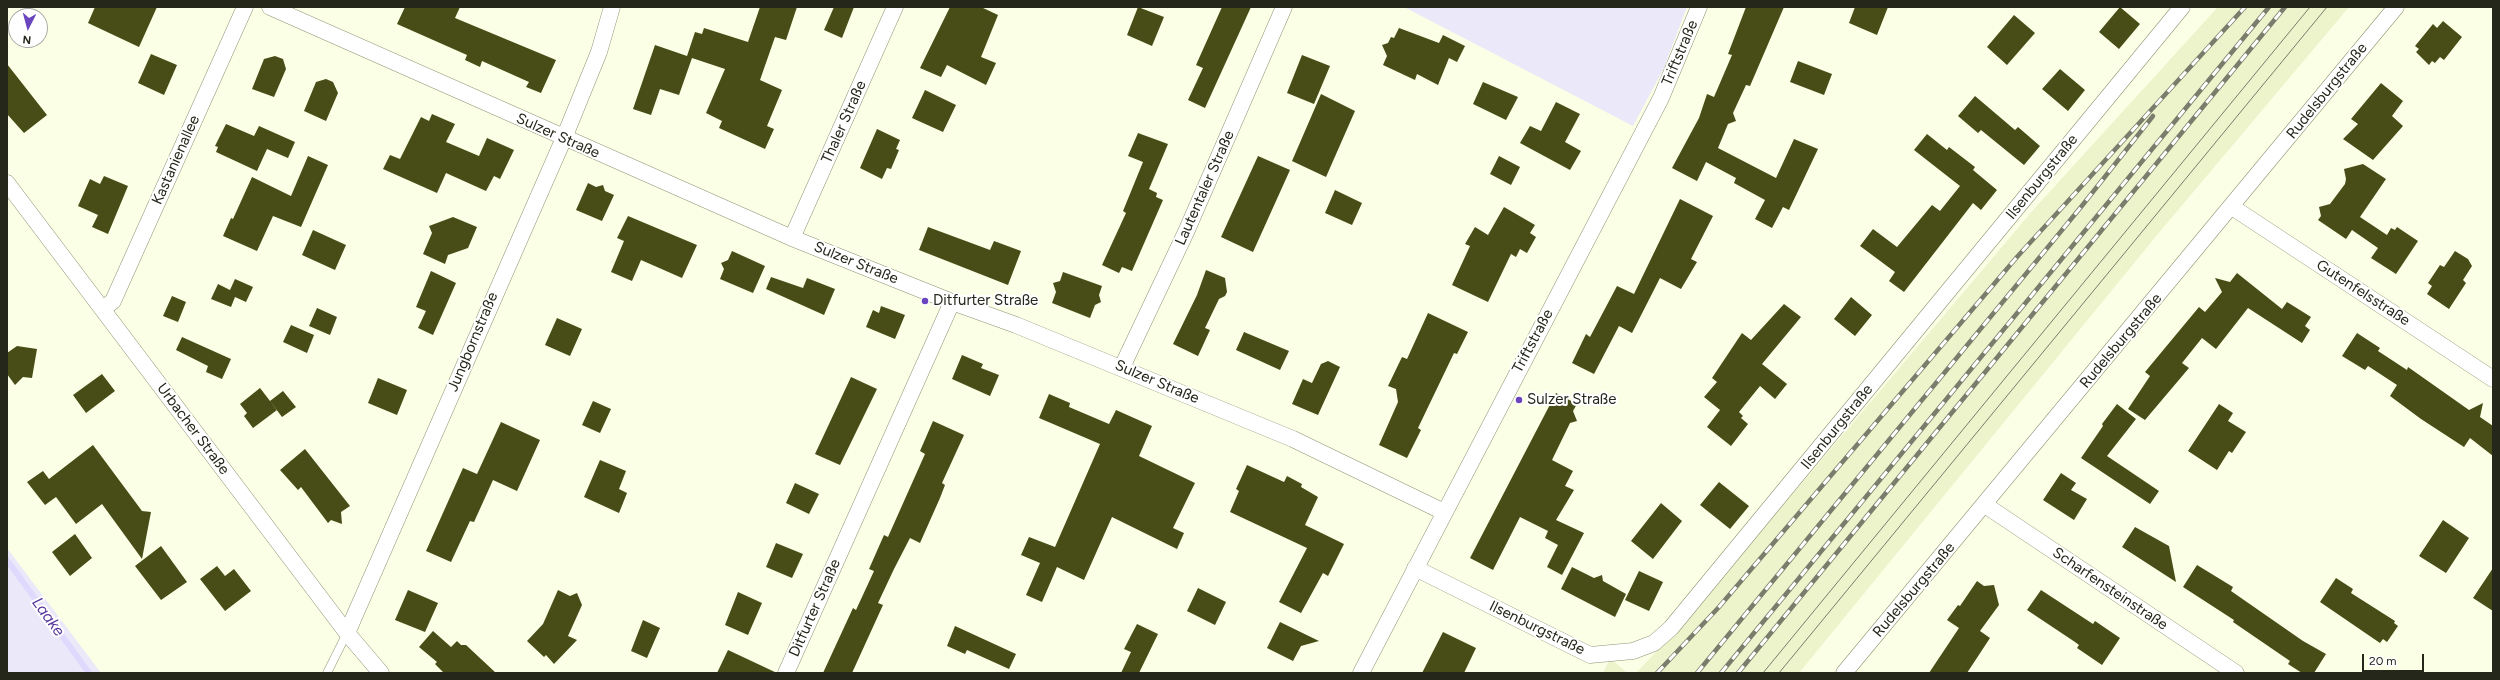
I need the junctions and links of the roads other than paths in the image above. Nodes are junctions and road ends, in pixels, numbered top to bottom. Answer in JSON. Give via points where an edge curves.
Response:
{"nodes":[{"id":1,"x":245,"y":7,"type":"edge"},
{"id":2,"x":270,"y":7,"type":"edge"},
{"id":3,"x":612,"y":7,"type":"edge"},
{"id":4,"x":895,"y":7,"type":"edge"},
{"id":5,"x":1284,"y":7,"type":"edge"},
{"id":6,"x":1699,"y":7,"type":"edge"},
{"id":7,"x":2182,"y":7,"type":"edge"},
{"id":8,"x":2396,"y":7,"type":"edge"},
{"id":9,"x":564,"y":138,"type":"junction"},
{"id":10,"x":7,"y":183,"type":"edge"},
{"id":11,"x":2232,"y":207,"type":"junction"},
{"id":12,"x":792,"y":238,"type":"junction"},
{"id":13,"x":952,"y":302,"type":"junction"},
{"id":14,"x":103,"y":309,"type":"junction"},
{"id":15,"x":1122,"y":367,"type":"junction"},
{"id":16,"x":2493,"y":379,"type":"edge"},
{"id":17,"x":1985,"y":506,"type":"junction"},
{"id":18,"x":1444,"y":512,"type":"junction"},
{"id":19,"x":1415,"y":568,"type":"junction"},
{"id":20,"x":347,"y":633,"type":"junction"},
{"id":21,"x":327,"y":673,"type":"edge"},
{"id":22,"x":381,"y":673,"type":"edge"},
{"id":23,"x":786,"y":673,"type":"edge"},
{"id":24,"x":1362,"y":673,"type":"edge"},
{"id":25,"x":1844,"y":673,"type":"edge"},
{"id":26,"x":2236,"y":673,"type":"edge"}],
"edges":[{"from":1,"to":14,"type":"street","name":"Kastanienallee","via":[[113,301]]},
{"from":2,"to":9,"type":"street","name":"Sulzer Straße"},
{"from":3,"to":9,"type":"street","name":"Jungbornstraße","via":[[599,52]]},
{"from":4,"to":12,"type":"street","name":"Thaler Straße"},
{"from":5,"to":15,"type":"street","name":"Lautentaler Straße","via":[[1186,232]]},
{"from":6,"to":18,"type":"street","name":"Triftstraße","via":[[1661,98]]},
{"from":7,"to":19,"type":"street","name":"Ilsenburgstraße","via":[[1671,628],[1654,643],[1633,651],[1590,654]]},
{"from":8,"to":11,"type":"street","name":"Rudelsburgstraße"},
{"from":9,"to":12,"type":"street","name":"Sulzer Straße"},
{"from":9,"to":20,"type":"street","name":"Jungbornstraße"},
{"from":10,"to":14,"type":"street","name":"Urbacher Straße"},
{"from":11,"to":16,"type":"street","name":"Gutenfelsstraße"},
{"from":11,"to":17,"type":"street","name":"Rudelsburgstraße"},
{"from":12,"to":13,"type":"street","name":"Sulzer Straße"},
{"from":13,"to":15,"type":"street","name":"Sulzer Straße"},
{"from":13,"to":23,"type":"street","name":"Ditfurter Straße"},
{"from":14,"to":20,"type":"street","name":"Urbacher Straße"},
{"from":15,"to":18,"type":"street","name":"Sulzer Straße","via":[[1293,439]]},
{"from":17,"to":25,"type":"street","name":"Rudelsburgstraße"},
{"from":17,"to":26,"type":"street","name":"Scharfensteinstraße"},
{"from":18,"to":19,"type":"street","name":"Triftstraße"},
{"from":19,"to":24,"type":"street","name":"Triftstraße"},
{"from":20,"to":21,"type":"lane","name":"Jungbornstraße"},
{"from":20,"to":22,"type":"street","name":"Urbacher Straße"}]}
